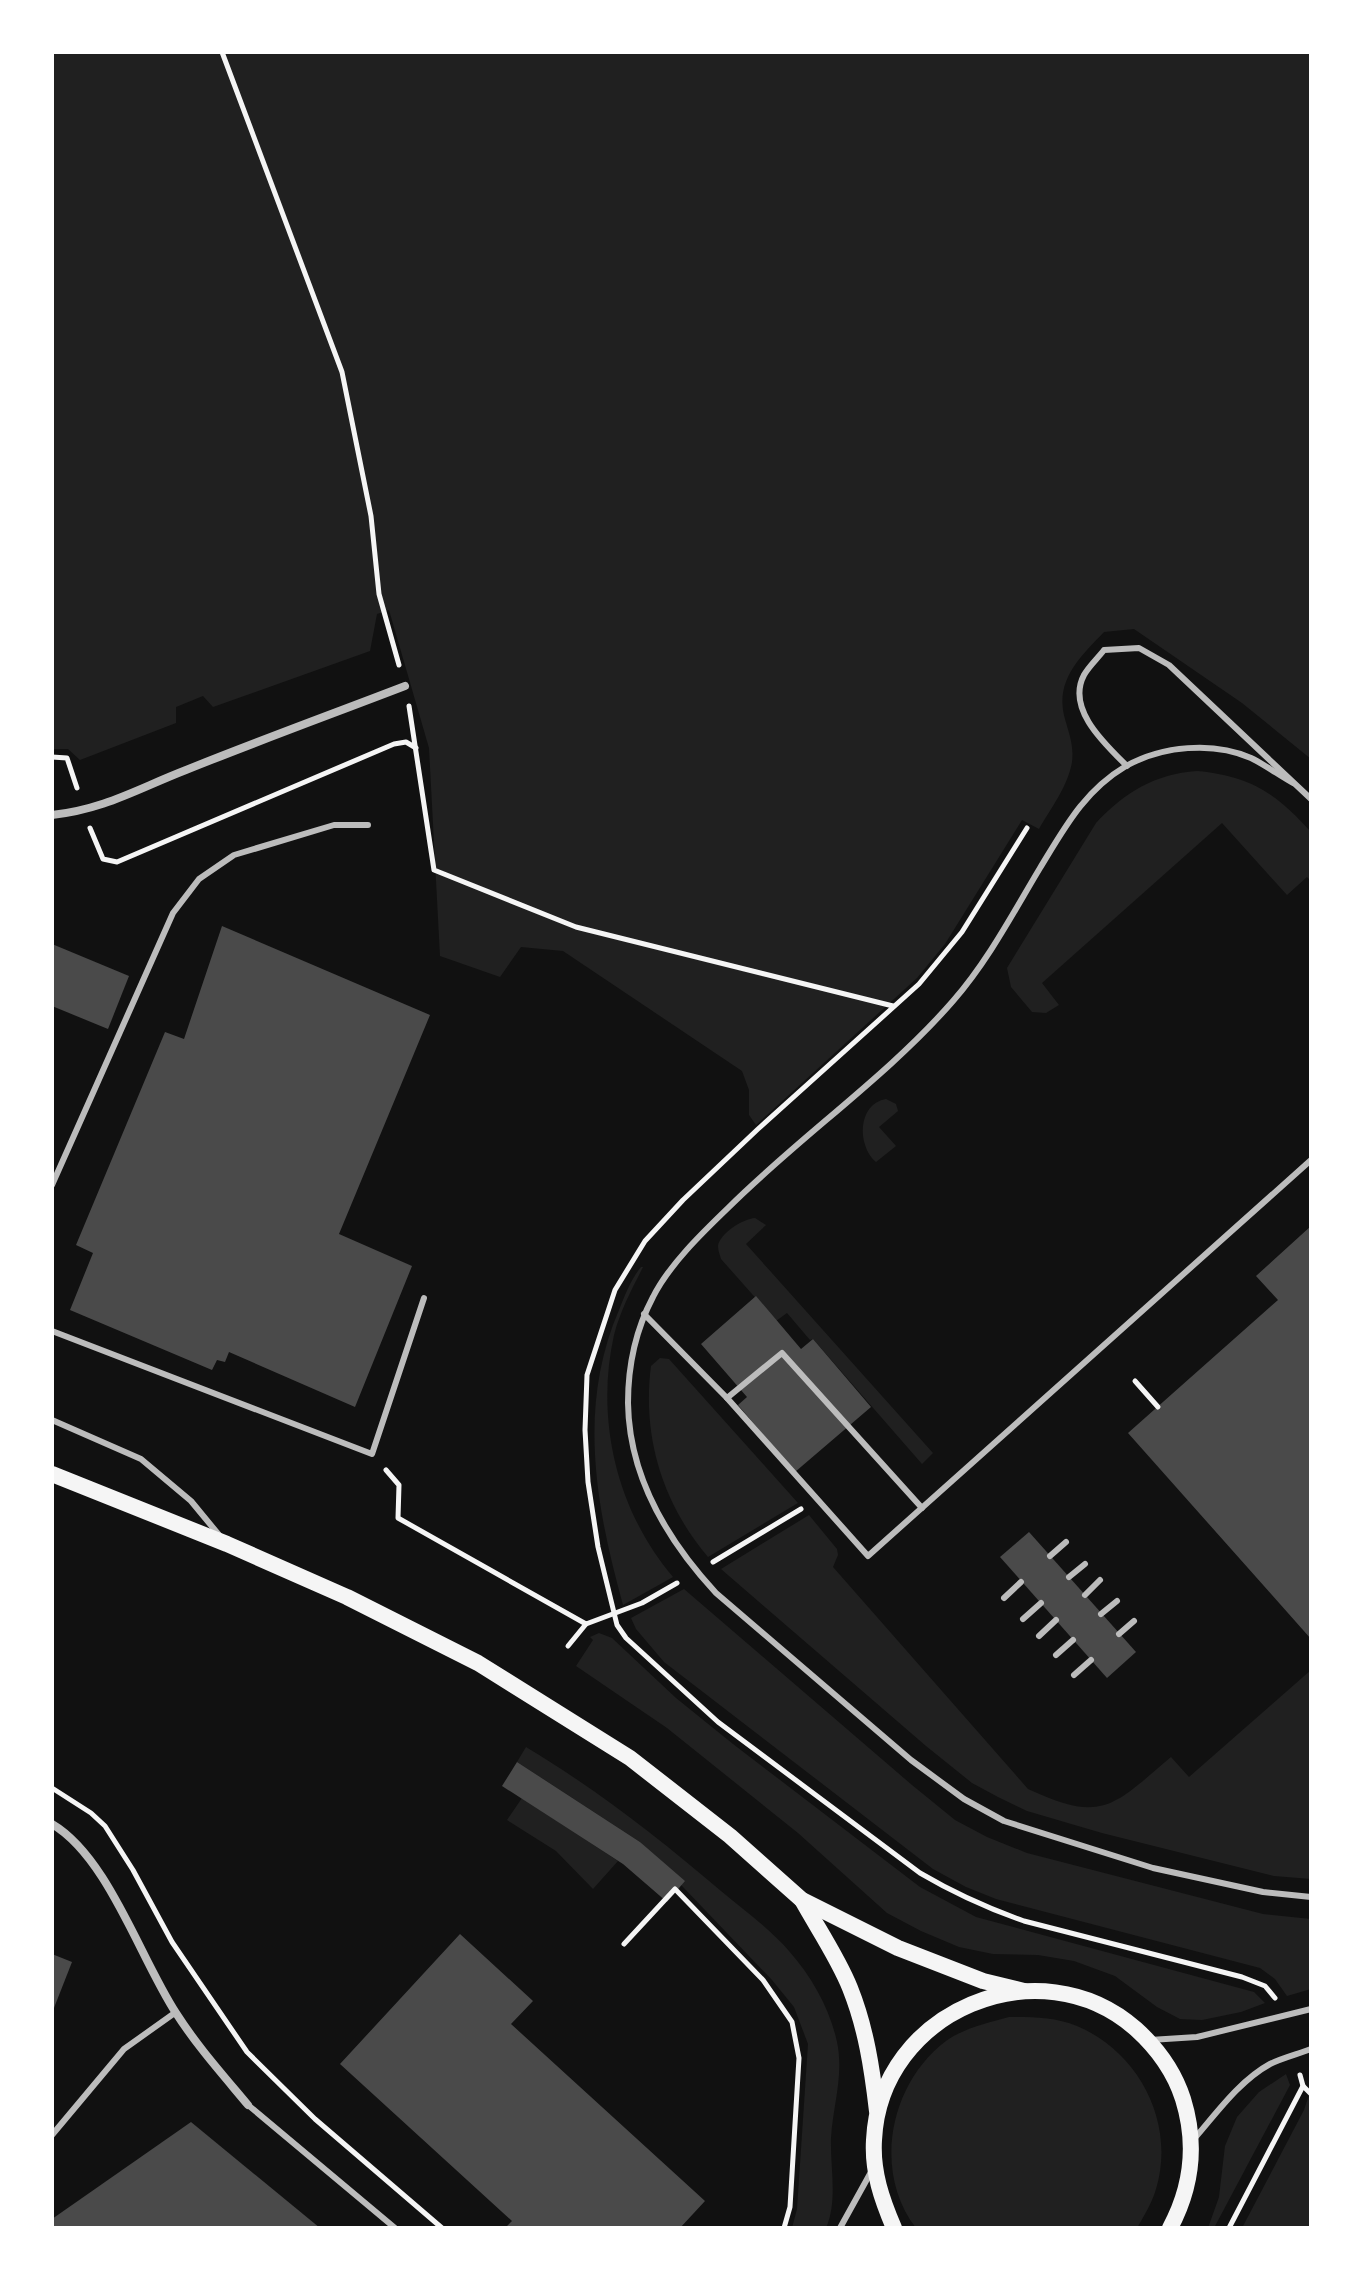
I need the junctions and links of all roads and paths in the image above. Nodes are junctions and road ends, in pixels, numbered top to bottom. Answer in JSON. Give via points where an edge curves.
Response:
{"nodes":[{"id":1,"x":222,"y":52,"type":"edge"},
{"id":2,"x":405,"y":686,"type":"junction"},
{"id":3,"x":416,"y":748,"type":"junction"},
{"id":4,"x":52,"y":757,"type":"edge"},
{"id":5,"x":1127,"y":766,"type":"junction"},
{"id":6,"x":74,"y":782,"type":"dead end"},
{"id":7,"x":1293,"y":783,"type":"junction"},
{"id":8,"x":1311,"y":799,"type":"edge"},
{"id":9,"x":52,"y":815,"type":"edge"},
{"id":10,"x":368,"y":825,"type":"dead end"},
{"id":11,"x":94,"y":839,"type":"dead end"},
{"id":12,"x":894,"y":1007,"type":"dead end"},
{"id":13,"x":1311,"y":1160,"type":"edge"},
{"id":14,"x":52,"y":1185,"type":"edge"},
{"id":15,"x":424,"y":1298,"type":"dead end"},
{"id":16,"x":644,"y":1314,"type":"junction"},
{"id":17,"x":52,"y":1331,"type":"edge"},
{"id":18,"x":1135,"y":1381,"type":"dead end"},
{"id":19,"x":727,"y":1398,"type":"junction"},
{"id":20,"x":1158,"y":1407,"type":"dead end"},
{"id":21,"x":52,"y":1420,"type":"edge"},
{"id":22,"x":372,"y":1454,"type":"junction"},
{"id":23,"x":52,"y":1474,"type":"edge"},
{"id":24,"x":802,"y":1508,"type":"dead end"},
{"id":25,"x":922,"y":1508,"type":"junction"},
{"id":26,"x":1066,"y":1542,"type":"dead end"},
{"id":27,"x":227,"y":1544,"type":"junction"},
{"id":28,"x":1050,"y":1556,"type":"dead end"},
{"id":29,"x":713,"y":1562,"type":"dead end"},
{"id":30,"x":1085,"y":1564,"type":"dead end"},
{"id":31,"x":1069,"y":1577,"type":"dead end"},
{"id":32,"x":1100,"y":1580,"type":"dead end"},
{"id":33,"x":1021,"y":1582,"type":"dead end"},
{"id":34,"x":677,"y":1583,"type":"dead end"},
{"id":35,"x":1085,"y":1595,"type":"dead end"},
{"id":36,"x":1004,"y":1598,"type":"dead end"},
{"id":37,"x":1117,"y":1601,"type":"dead end"},
{"id":38,"x":1041,"y":1603,"type":"dead end"},
{"id":39,"x":612,"y":1613,"type":"junction"},
{"id":40,"x":1101,"y":1614,"type":"dead end"},
{"id":41,"x":1023,"y":1619,"type":"dead end"},
{"id":42,"x":1056,"y":1620,"type":"dead end"},
{"id":43,"x":1134,"y":1621,"type":"dead end"},
{"id":44,"x":586,"y":1624,"type":"junction"},
{"id":45,"x":1119,"y":1634,"type":"dead end"},
{"id":46,"x":1039,"y":1636,"type":"dead end"},
{"id":47,"x":1073,"y":1640,"type":"dead end"},
{"id":48,"x":568,"y":1646,"type":"dead end"},
{"id":49,"x":1056,"y":1655,"type":"dead end"},
{"id":50,"x":1091,"y":1660,"type":"dead end"},
{"id":51,"x":1074,"y":1675,"type":"dead end"},
{"id":52,"x":52,"y":1824,"type":"edge"},
{"id":53,"x":1311,"y":1897,"type":"edge"},
{"id":54,"x":802,"y":1900,"type":"junction"},
{"id":55,"x":161,"y":1922,"type":"dead end"},
{"id":56,"x":624,"y":1944,"type":"dead end"},
{"id":57,"x":1024,"y":1991,"type":"junction"},
{"id":58,"x":1277,"y":2002,"type":"dead end"},
{"id":59,"x":1311,"y":2009,"type":"edge"},
{"id":60,"x":176,"y":2012,"type":"junction"},
{"id":61,"x":1148,"y":2040,"type":"junction"},
{"id":62,"x":1311,"y":2049,"type":"edge"},
{"id":63,"x":1311,"y":2094,"type":"edge"},
{"id":64,"x":248,"y":2105,"type":"joint"},
{"id":65,"x":878,"y":2114,"type":"junction"},
{"id":66,"x":52,"y":2135,"type":"edge"},
{"id":67,"x":1191,"y":2142,"type":"junction"},
{"id":68,"x":874,"y":2165,"type":"junction"},
{"id":69,"x":395,"y":2228,"type":"edge"},
{"id":70,"x":442,"y":2228,"type":"edge"},
{"id":71,"x":784,"y":2228,"type":"edge"},
{"id":72,"x":840,"y":2228,"type":"edge"},
{"id":73,"x":894,"y":2228,"type":"edge"},
{"id":74,"x":1170,"y":2228,"type":"edge"},
{"id":75,"x":1229,"y":2228,"type":"edge"}],
"edges":[{"from":1,"to":2,"type":"path","via":[[342,372],[371,516],[379,594]]},
{"from":2,"to":3,"type":"path"},
{"from":2,"to":9,"type":"street","via":[[102,806]]},
{"from":3,"to":11,"type":"path","via":[[406,742],[394,744],[117,862],[103,859]]},
{"from":3,"to":12,"type":"path","via":[[434,870],[576,927]]},
{"from":4,"to":6,"type":"path","via":[[67,758]]},
{"from":5,"to":7,"type":"lane","via":[[1177,749],[1207,748],[1250,758]]},
{"from":5,"to":7,"type":"lane","via":[[1091,727],[1080,703],[1083,676],[1104,650],[1139,648],[1169,665]]},
{"from":5,"to":16,"type":"lane","via":[[1076,808],[975,975],[943,1013],[698,1237]]},
{"from":7,"to":8,"type":"lane"},
{"from":10,"to":14,"type":"lane","via":[[334,825],[265,844],[234,855],[199,879],[173,913]]},
{"from":13,"to":25,"type":"lane"},
{"from":15,"to":22,"type":"lane"},
{"from":16,"to":19,"type":"lane"},
{"from":16,"to":53,"type":"lane","via":[[630,1355],[628,1421],[633,1452],[670,1536],[724,1600],[911,1760],[1004,1821],[1153,1868]]},
{"from":17,"to":22,"type":"lane"},
{"from":18,"to":20,"type":"path"},
{"from":19,"to":25,"type":"lane","via":[[782,1353]]},
{"from":19,"to":25,"type":"lane","via":[[868,1556]]},
{"from":21,"to":27,"type":"lane","via":[[141,1459],[191,1501]]},
{"from":22,"to":44,"type":"path","via":[[399,1485],[398,1518]]},
{"from":23,"to":27,"type":"main road"},
{"from":24,"to":29,"type":"path"},
{"from":26,"to":28,"type":"lane"},
{"from":27,"to":54,"type":"main road","via":[[406,1625],[572,1720],[683,1797]]},
{"from":30,"to":31,"type":"lane"},
{"from":32,"to":35,"type":"lane"},
{"from":33,"to":36,"type":"lane"},
{"from":34,"to":39,"type":"path"},
{"from":37,"to":40,"type":"lane"},
{"from":38,"to":41,"type":"lane"},
{"from":39,"to":44,"type":"path"},
{"from":39,"to":58,"type":"path","via":[[626,1638],[718,1722],[954,1893],[1024,1921],[1256,1982]]},
{"from":42,"to":46,"type":"lane"},
{"from":43,"to":45,"type":"lane"},
{"from":44,"to":48,"type":"path"},
{"from":47,"to":49,"type":"lane"},
{"from":50,"to":51,"type":"lane"},
{"from":52,"to":60,"type":"street","via":[[85,1851]]},
{"from":54,"to":57,"type":"main road","via":[[898,1948]]},
{"from":54,"to":65,"type":"main road","via":[[849,1985],[870,2053]]},
{"from":55,"to":70,"type":"path","via":[[247,2052],[315,2119]]},
{"from":56,"to":71,"type":"path","via":[[675,1889],[763,1980],[792,2022],[799,2058],[790,2207]]},
{"from":57,"to":61,"type":"main road","via":[[1051,1991],[1104,2007]]},
{"from":57,"to":65,"type":"main road","via":[[973,2002],[928,2030],[888,2082]]},
{"from":59,"to":61,"type":"lane","via":[[1197,2037]]},
{"from":60,"to":64,"type":"street"},
{"from":60,"to":66,"type":"lane","via":[[124,2049]]},
{"from":61,"to":67,"type":"main road","via":[[1179,2087]]},
{"from":62,"to":67,"type":"lane","via":[[1270,2064],[1242,2085]]},
{"from":63,"to":75,"type":"path","via":[[1303,2086]]},
{"from":64,"to":69,"type":"lane"},
{"from":65,"to":68,"type":"main road"},
{"from":67,"to":74,"type":"main road","via":[[1186,2191]]},
{"from":68,"to":72,"type":"lane"},
{"from":68,"to":73,"type":"main road"}]}
